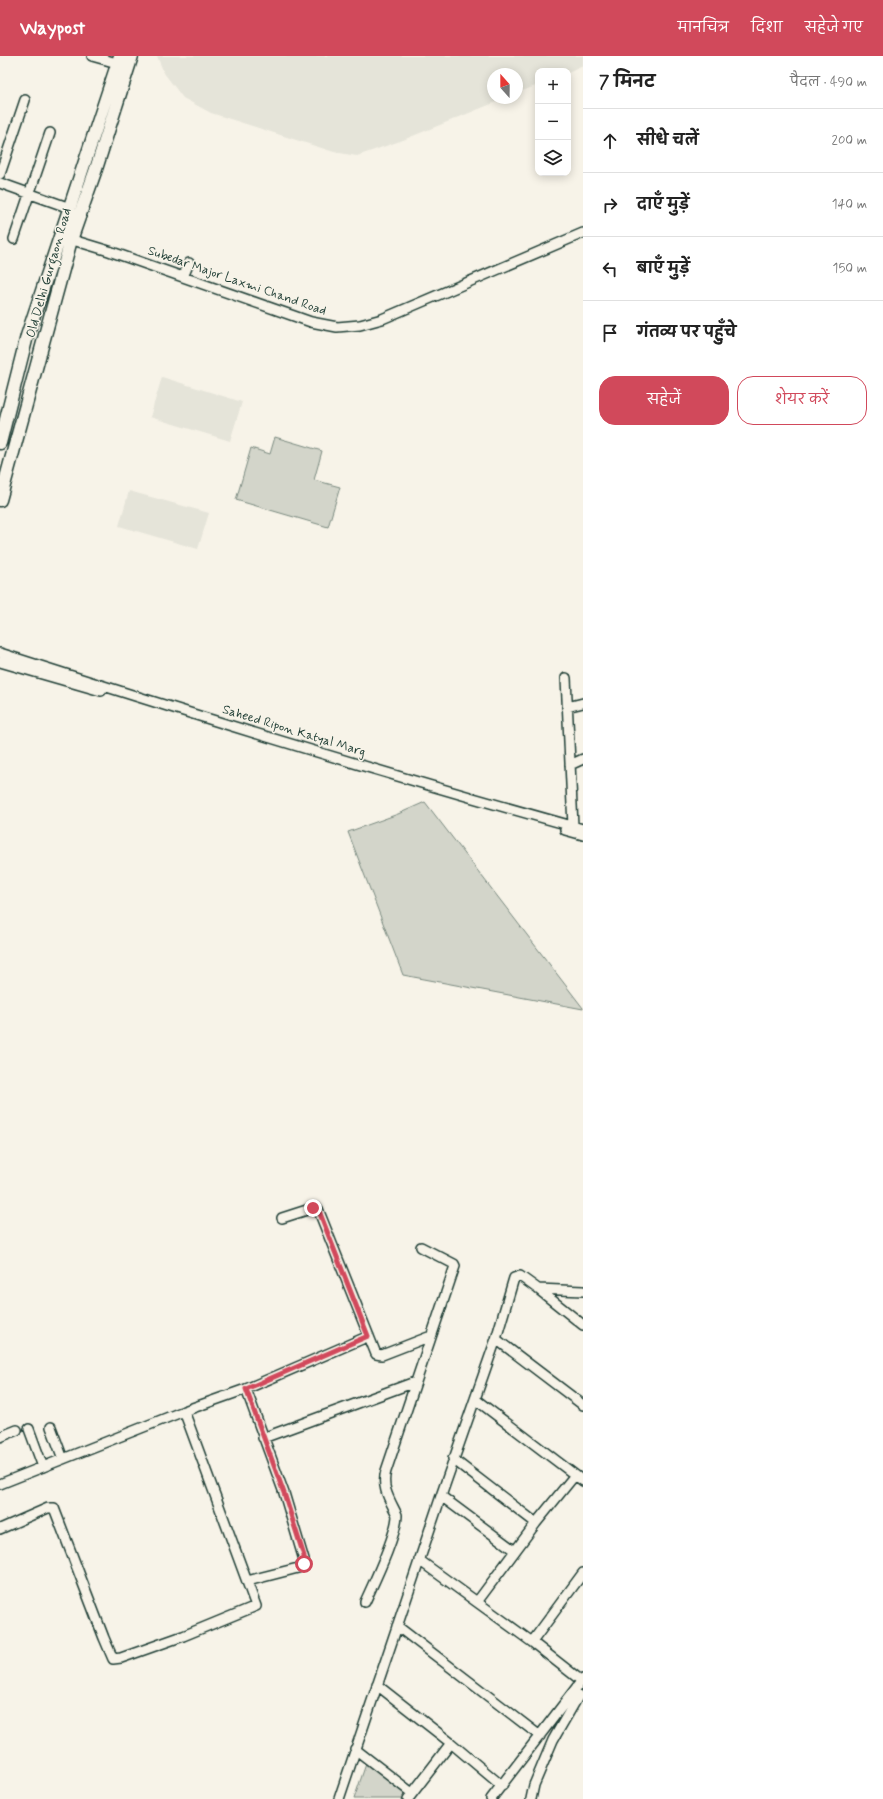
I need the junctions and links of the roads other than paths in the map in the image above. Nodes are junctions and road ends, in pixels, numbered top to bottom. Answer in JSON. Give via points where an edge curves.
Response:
{"nodes":[{"id":1,"x":92,"y":56,"type":"edge"},
{"id":2,"x":125,"y":60,"type":"edge"},
{"id":3,"x":25,"y":100,"type":"dead end"},
{"id":4,"x":50,"y":133,"type":"dead end"},
{"id":5,"x":0,"y":174,"type":"edge"},
{"id":6,"x":0,"y":183,"type":"edge"},
{"id":7,"x":30,"y":194,"type":"junction"},
{"id":8,"x":70,"y":208,"type":"junction"},
{"id":9,"x":583,"y":233,"type":"edge"},
{"id":10,"x":14,"y":238,"type":"dead end"},
{"id":11,"x":66,"y":238,"type":"junction"},
{"id":12,"x":189,"y":263,"type":"dead end"},
{"id":13,"x":182,"y":277,"type":"junction"},
{"id":14,"x":0,"y":443,"type":"edge"},
{"id":15,"x":0,"y":500,"type":"edge"},
{"id":16,"x":0,"y":653,"type":"edge"},
{"id":17,"x":0,"y":662,"type":"edge"},
{"id":18,"x":566,"y":678,"type":"dead end"},
{"id":19,"x":583,"y":703,"type":"edge"},
{"id":20,"x":567,"y":707,"type":"junction"},
{"id":21,"x":583,"y":759,"type":"edge"},
{"id":22,"x":570,"y":765,"type":"junction"},
{"id":23,"x":412,"y":783,"type":"junction"},
{"id":24,"x":573,"y":826,"type":"junction"},
{"id":25,"x":583,"y":828,"type":"edge"},
{"id":26,"x":583,"y":835,"type":"edge"},
{"id":27,"x":282,"y":1218,"type":"dead end"},
{"id":28,"x":421,"y":1247,"type":"dead end"},
{"id":29,"x":538,"y":1289,"type":"junction"},
{"id":30,"x":583,"y":1291,"type":"edge"},
{"id":31,"x":583,"y":1325,"type":"edge"},
{"id":32,"x":368,"y":1336,"type":"junction"},
{"id":33,"x":432,"y":1336,"type":"junction"},
{"id":34,"x":496,"y":1339,"type":"junction"},
{"id":35,"x":415,"y":1382,"type":"junction"},
{"id":36,"x":246,"y":1389,"type":"junction"},
{"id":37,"x":475,"y":1398,"type":"junction"},
{"id":38,"x":583,"y":1405,"type":"edge"},
{"id":39,"x":184,"y":1411,"type":"junction"},
{"id":40,"x":50,"y":1427,"type":"dead end"},
{"id":41,"x":29,"y":1429,"type":"dead end"},
{"id":42,"x":18,"y":1430,"type":"dead end"},
{"id":43,"x":0,"y":1437,"type":"edge"},
{"id":44,"x":263,"y":1438,"type":"junction"},
{"id":45,"x":63,"y":1459,"type":"junction"},
{"id":46,"x":453,"y":1459,"type":"junction"},
{"id":47,"x":43,"y":1467,"type":"junction"},
{"id":48,"x":575,"y":1475,"type":"junction"},
{"id":49,"x":583,"y":1481,"type":"edge"},
{"id":50,"x":0,"y":1484,"type":"edge"},
{"id":51,"x":441,"y":1496,"type":"junction"},
{"id":52,"x":536,"y":1523,"type":"junction"},
{"id":53,"x":0,"y":1529,"type":"edge"},
{"id":54,"x":515,"y":1551,"type":"junction"},
{"id":55,"x":419,"y":1560,"type":"junction"},
{"id":56,"x":583,"y":1573,"type":"edge"},
{"id":57,"x":247,"y":1581,"type":"junction"},
{"id":58,"x":365,"y":1602,"type":"dead end"},
{"id":59,"x":477,"y":1602,"type":"junction"},
{"id":60,"x":397,"y":1626,"type":"junction"},
{"id":61,"x":532,"y":1642,"type":"junction"},
{"id":62,"x":582,"y":1681,"type":"edge"},
{"id":63,"x":377,"y":1685,"type":"junction"},
{"id":64,"x":574,"y":1691,"type":"junction"},
{"id":65,"x":540,"y":1736,"type":"junction"},
{"id":66,"x":451,"y":1743,"type":"junction"},
{"id":67,"x":355,"y":1749,"type":"junction"},
{"id":68,"x":502,"y":1786,"type":"junction"},
{"id":69,"x":410,"y":1796,"type":"edge"},
{"id":70,"x":339,"y":1799,"type":"edge"},
{"id":71,"x":490,"y":1799,"type":"edge"},
{"id":72,"x":531,"y":1799,"type":"edge"}],
"edges":[{"from":1,"to":2,"type":"street"},
{"from":2,"to":8,"type":"main road","name":"Old Delhi Gurgaon Road"},
{"from":2,"to":11,"type":"main road","name":"Old Delhi Gurgaon Road","via":[[96,169]]},
{"from":3,"to":5,"type":"street"},
{"from":4,"to":7,"type":"street"},
{"from":6,"to":7,"type":"street"},
{"from":7,"to":8,"type":"street"},
{"from":7,"to":10,"type":"street"},
{"from":8,"to":11,"type":"main road","name":"Old Delhi Gurgaon Road"},
{"from":9,"to":13,"type":"street","name":"Subedar Major Laxmi Chand Road","via":[[382,319],[360,325],[336,327],[311,322]]},
{"from":11,"to":13,"type":"street","name":"Subedar Major Laxmi Chand Road"},
{"from":11,"to":14,"type":"main road","name":"Old Delhi Gurgaon Road","via":[[27,336]]},
{"from":11,"to":15,"type":"main road","name":"Old Delhi Gurgaon Road"},
{"from":12,"to":13,"type":"street"},
{"from":16,"to":23,"type":"street","name":"Saheed Ripon Katyal Marg"},
{"from":17,"to":23,"type":"street","name":"Saheed Ripon Katyal Marg"},
{"from":18,"to":20,"type":"street"},
{"from":19,"to":20,"type":"street"},
{"from":20,"to":22,"type":"street"},
{"from":21,"to":22,"type":"street"},
{"from":22,"to":24,"type":"street"},
{"from":23,"to":24,"type":"street","name":"Saheed Ripon Katyal Marg"},
{"from":23,"to":26,"type":"street","name":"Saheed Ripon Katyal Marg"},
{"from":24,"to":25,"type":"street","name":"Saheed Ripon Katyal Marg"},
{"from":27,"to":32,"type":"street","via":[[313,1208],[318,1209]]},
{"from":28,"to":33,"type":"street","via":[[456,1266]]},
{"from":29,"to":30,"type":"street"},
{"from":29,"to":31,"type":"street"},
{"from":29,"to":34,"type":"street","via":[[520,1276],[514,1278]]},
{"from":32,"to":33,"type":"street","via":[[378,1355]]},
{"from":32,"to":36,"type":"street"},
{"from":33,"to":35,"type":"street"},
{"from":34,"to":37,"type":"street"},
{"from":34,"to":38,"type":"street"},
{"from":35,"to":44,"type":"street"},
{"from":35,"to":58,"type":"street","via":[[383,1480],[397,1520]]},
{"from":36,"to":39,"type":"street"},
{"from":36,"to":44,"type":"street"},
{"from":37,"to":46,"type":"street"},
{"from":37,"to":48,"type":"street"},
{"from":39,"to":45,"type":"street"},
{"from":39,"to":57,"type":"street"},
{"from":40,"to":45,"type":"street"},
{"from":41,"to":47,"type":"street"},
{"from":42,"to":43,"type":"street"},
{"from":44,"to":57,"type":"street","via":[[284,1493],[304,1564],[298,1568]]},
{"from":45,"to":47,"type":"street"},
{"from":46,"to":51,"type":"street"},
{"from":46,"to":52,"type":"street"},
{"from":47,"to":50,"type":"street"},
{"from":48,"to":49,"type":"street"},
{"from":48,"to":52,"type":"street"},
{"from":51,"to":54,"type":"street"},
{"from":51,"to":55,"type":"street"},
{"from":52,"to":54,"type":"street"},
{"from":53,"to":57,"type":"street","via":[[48,1508],[54,1508],[104,1638],[112,1657],[116,1659],[183,1636],[256,1606]]},
{"from":54,"to":59,"type":"street"},
{"from":55,"to":59,"type":"street"},
{"from":55,"to":60,"type":"street"},
{"from":56,"to":61,"type":"street"},
{"from":59,"to":61,"type":"street"},
{"from":60,"to":63,"type":"street"},
{"from":60,"to":65,"type":"street"},
{"from":61,"to":62,"type":"street"},
{"from":62,"to":64,"type":"street"},
{"from":63,"to":66,"type":"street"},
{"from":63,"to":67,"type":"street"},
{"from":64,"to":65,"type":"street"},
{"from":64,"to":72,"type":"street","via":[[579,1695],[554,1740],[534,1785]]},
{"from":65,"to":68,"type":"street"},
{"from":66,"to":68,"type":"street"},
{"from":66,"to":69,"type":"street"},
{"from":67,"to":69,"type":"street"},
{"from":67,"to":70,"type":"street"},
{"from":68,"to":71,"type":"street"}]}
